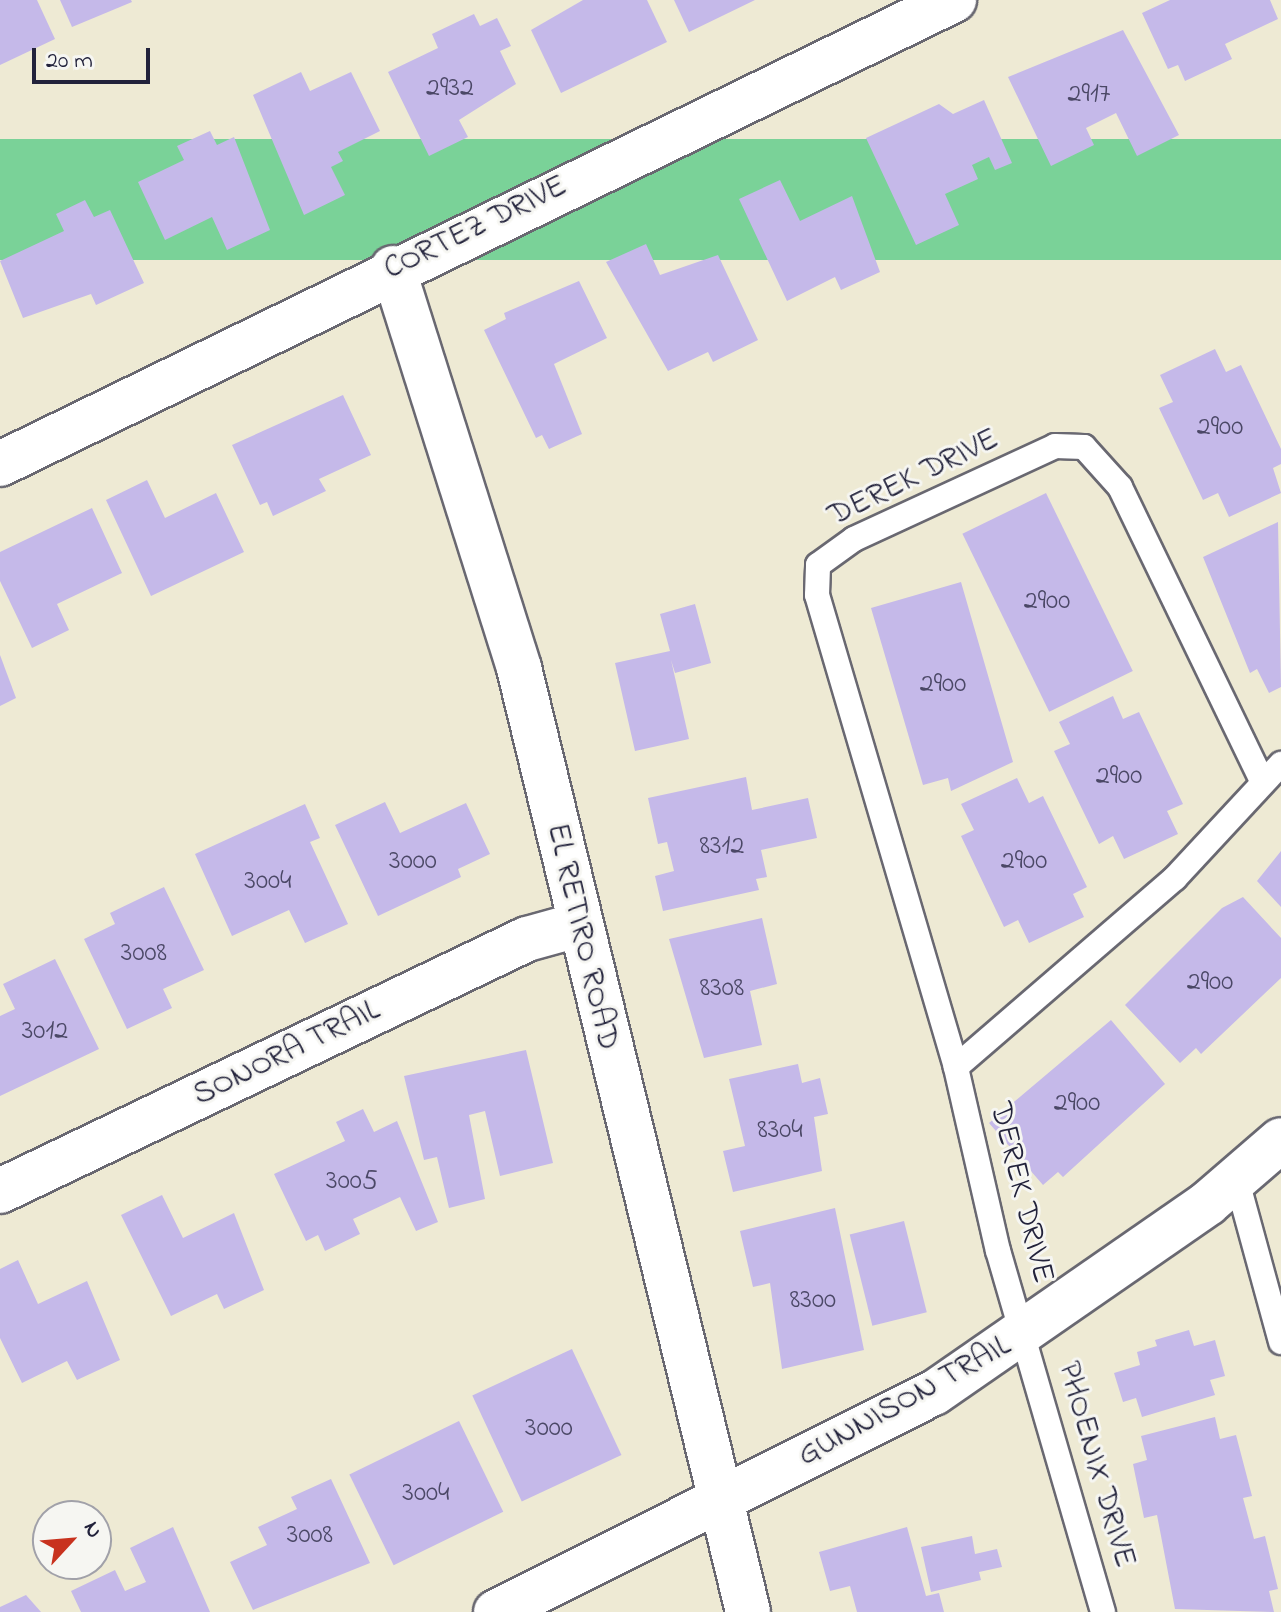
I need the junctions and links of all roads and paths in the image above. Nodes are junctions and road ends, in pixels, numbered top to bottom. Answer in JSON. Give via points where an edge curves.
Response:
{"nodes":[{"id":1,"x":954,"y":0,"type":"edge"},
{"id":2,"x":393,"y":268,"type":"junction"},
{"id":3,"x":0,"y":464,"type":"edge"},
{"id":4,"x":1281,"y":764,"type":"edge"},
{"id":5,"x":1262,"y":781,"type":"junction"},
{"id":6,"x":578,"y":925,"type":"junction"},
{"id":7,"x":956,"y":1067,"type":"junction"},
{"id":8,"x":1281,"y":1140,"type":"edge"},
{"id":9,"x":1237,"y":1181,"type":"junction"},
{"id":10,"x":0,"y":1191,"type":"edge"},
{"id":11,"x":1025,"y":1335,"type":"junction"},
{"id":12,"x":1281,"y":1342,"type":"edge"},
{"id":13,"x":720,"y":1503,"type":"junction"},
{"id":14,"x":496,"y":1612,"type":"edge"},
{"id":15,"x":748,"y":1612,"type":"edge"},
{"id":16,"x":1103,"y":1612,"type":"edge"}],
"edges":[{"from":1,"to":2,"type":"street","name":"CORTEZ DRIVE"},
{"from":2,"to":3,"type":"street","name":"CORTEZ DRIVE"},
{"from":2,"to":6,"type":"street","name":"EL RETIRO ROAD","via":[[519,668]]},
{"from":4,"to":5,"type":"lane","name":"DEREK DRIVE"},
{"from":5,"to":7,"type":"lane","name":"DEREK DRIVE","via":[[1175,878]]},
{"from":5,"to":7,"type":"lane","name":"DEREK DRIVE","via":[[1120,487],[1084,447],[1055,446],[854,539],[818,565],[817,595]]},
{"from":6,"to":10,"type":"street","name":"SONORA TRAIL","via":[[527,939]]},
{"from":6,"to":13,"type":"street","name":"EL RETIRO ROAD"},
{"from":7,"to":11,"type":"lane","name":"DEREK DRIVE"},
{"from":8,"to":9,"type":"street","name":"GUNNISON TRAIL"},
{"from":9,"to":11,"type":"street","name":"GUNNISON TRAIL"},
{"from":9,"to":12,"type":"lane"},
{"from":11,"to":13,"type":"street","name":"GUNNISON TRAIL","via":[[934,1393]]},
{"from":11,"to":16,"type":"lane","name":"PHOENIX DRIVE"},
{"from":13,"to":14,"type":"street","name":"GUNNISON TRAIL"},
{"from":13,"to":15,"type":"street","name":"EL RETIRO ROAD"}]}
